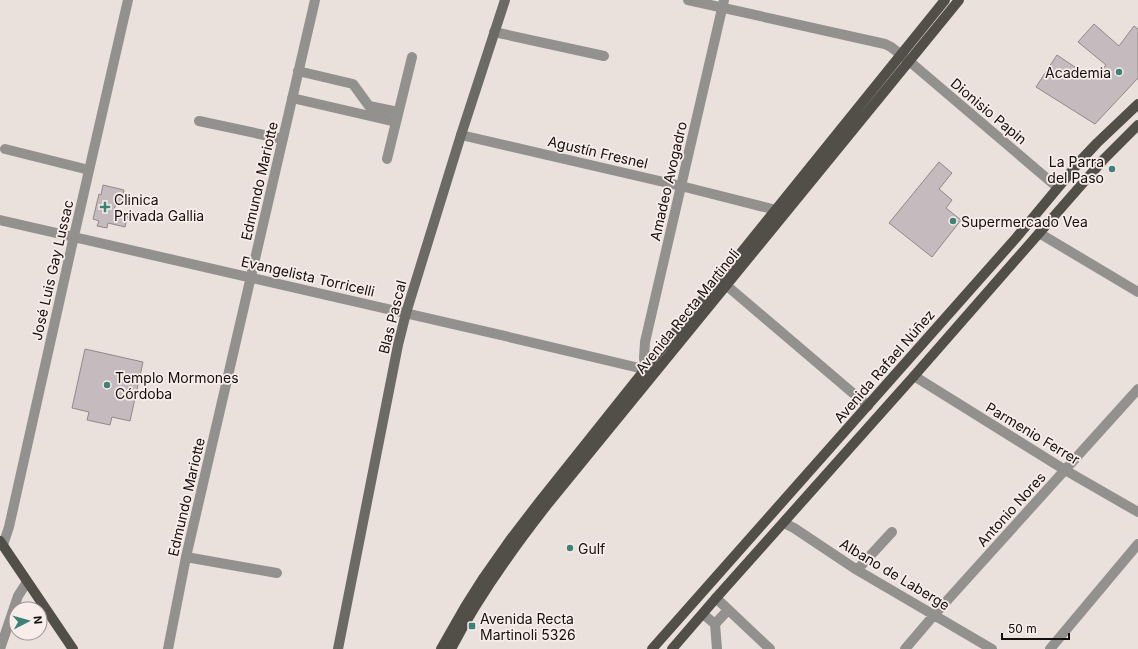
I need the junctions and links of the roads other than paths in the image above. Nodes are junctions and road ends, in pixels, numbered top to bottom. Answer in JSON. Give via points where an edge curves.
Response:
{"nodes":[{"id":1,"x":128,"y":0,"type":"edge"},
{"id":2,"x":315,"y":0,"type":"edge"},
{"id":3,"x":505,"y":0,"type":"edge"},
{"id":4,"x":688,"y":0,"type":"edge"},
{"id":5,"x":945,"y":0,"type":"edge"},
{"id":6,"x":958,"y":0,"type":"edge"},
{"id":7,"x":723,"y":4,"type":"edge"},
{"id":8,"x":494,"y":32,"type":"junction"},
{"id":9,"x":604,"y":56,"type":"dead end"},
{"id":10,"x":412,"y":57,"type":"dead end"},
{"id":11,"x":905,"y":58,"type":"junction"},
{"id":12,"x":298,"y":71,"type":"junction"},
{"id":13,"x":292,"y":98,"type":"junction"},
{"id":14,"x":1138,"y":104,"type":"edge"},
{"id":15,"x":368,"y":111,"type":"junction"},
{"id":16,"x":397,"y":117,"type":"junction"},
{"id":17,"x":199,"y":121,"type":"dead end"},
{"id":18,"x":1138,"y":124,"type":"edge"},
{"id":19,"x":461,"y":135,"type":"junction"},
{"id":20,"x":283,"y":139,"type":"junction"},
{"id":21,"x":5,"y":149,"type":"dead end"},
{"id":22,"x":387,"y":158,"type":"dead end"},
{"id":23,"x":89,"y":170,"type":"junction"},
{"id":24,"x":681,"y":186,"type":"junction"},
{"id":25,"x":1057,"y":188,"type":"junction"},
{"id":26,"x":776,"y":210,"type":"junction"},
{"id":27,"x":0,"y":220,"type":"edge"},
{"id":28,"x":1039,"y":233,"type":"junction"},
{"id":29,"x":74,"y":236,"type":"junction"},
{"id":30,"x":252,"y":277,"type":"junction"},
{"id":31,"x":726,"y":285,"type":"junction"},
{"id":32,"x":1138,"y":292,"type":"edge"},
{"id":33,"x":406,"y":313,"type":"junction"},
{"id":34,"x":650,"y":371,"type":"junction"},
{"id":35,"x":914,"y":376,"type":"junction"},
{"id":36,"x":1138,"y":389,"type":"edge"},
{"id":37,"x":868,"y":406,"type":"junction"},
{"id":38,"x":1065,"y":470,"type":"junction"},
{"id":39,"x":1138,"y":512,"type":"edge"},
{"id":40,"x":784,"y":523,"type":"junction"},
{"id":41,"x":759,"y":528,"type":"junction"},
{"id":42,"x":892,"y":532,"type":"dead end"},
{"id":43,"x":2,"y":543,"type":"edge"},
{"id":44,"x":1138,"y":544,"type":"edge"},
{"id":45,"x":186,"y":558,"type":"junction"},
{"id":46,"x":857,"y":570,"type":"junction"},
{"id":47,"x":277,"y":573,"type":"dead end"},
{"id":48,"x":27,"y":582,"type":"junction"},
{"id":49,"x":716,"y":598,"type":"junction"},
{"id":50,"x":728,"y":610,"type":"junction"},
{"id":51,"x":703,"y":614,"type":"junction"},
{"id":52,"x":682,"y":615,"type":"junction"},
{"id":53,"x":934,"y":615,"type":"junction"},
{"id":54,"x":715,"y":624,"type":"junction"},
{"id":55,"x":1,"y":646,"type":"edge"},
{"id":56,"x":73,"y":649,"type":"edge"},
{"id":57,"x":168,"y":649,"type":"edge"},
{"id":58,"x":338,"y":649,"type":"edge"},
{"id":59,"x":441,"y":649,"type":"edge"},
{"id":60,"x":451,"y":649,"type":"edge"},
{"id":61,"x":652,"y":649,"type":"edge"},
{"id":62,"x":672,"y":649,"type":"edge"},
{"id":63,"x":717,"y":649,"type":"edge"},
{"id":64,"x":770,"y":649,"type":"edge"},
{"id":65,"x":905,"y":649,"type":"edge"},
{"id":66,"x":992,"y":649,"type":"edge"},
{"id":67,"x":1050,"y":649,"type":"edge"}],
"edges":[{"from":1,"to":23,"type":"street","name":"José Luis Gay Lussac"},
{"from":2,"to":12,"type":"street","name":"Edmundo Mariotte"},
{"from":3,"to":8,"type":"main road","name":"Blas Pascal"},
{"from":4,"to":7,"type":"street","name":"Dionisio Papin"},
{"from":5,"to":11,"type":"main road","name":"Avenida Recta Martinoli"},
{"from":6,"to":11,"type":"main road","name":"Avenida Recta Martinoli"},
{"from":7,"to":11,"type":"street","name":"Dionisio Papin","via":[[885,44]]},
{"from":7,"to":24,"type":"street","name":"Amadeo Avogadro"},
{"from":8,"to":9,"type":"street"},
{"from":8,"to":19,"type":"main road","name":"Blas Pascal"},
{"from":10,"to":16,"type":"street"},
{"from":11,"to":25,"type":"street","name":"Dionisio Papin"},
{"from":11,"to":26,"type":"main road","name":"Avenida Recta Martinoli"},
{"from":11,"to":31,"type":"main road","name":"Avenida Recta Martinoli"},
{"from":12,"to":13,"type":"street","name":"Edmundo Mariotte"},
{"from":12,"to":15,"type":"street","via":[[353,84]]},
{"from":13,"to":15,"type":"street"},
{"from":13,"to":20,"type":"street","name":"Edmundo Mariotte"},
{"from":14,"to":25,"type":"main road","name":"Avenida Rafael Núñez","via":[[1097,143]]},
{"from":15,"to":16,"type":"street"},
{"from":16,"to":22,"type":"street"},
{"from":17,"to":20,"type":"street"},
{"from":18,"to":28,"type":"main road","name":"Avenida Rafael Núñez"},
{"from":19,"to":24,"type":"street","name":"Agustín Fresnel"},
{"from":19,"to":33,"type":"main road","name":"Blas Pascal"},
{"from":20,"to":30,"type":"street","name":"Edmundo Mariotte"},
{"from":21,"to":23,"type":"street"},
{"from":23,"to":29,"type":"street","name":"José Luis Gay Lussac"},
{"from":24,"to":26,"type":"street","name":"Agustín Fresnel"},
{"from":24,"to":34,"type":"street","name":"Amadeo Avogadro","via":[[645,342],[644,358]]},
{"from":25,"to":37,"type":"main road","name":"Avenida Rafael Núñez"},
{"from":26,"to":34,"type":"main road","name":"Avenida Recta Martinoli"},
{"from":27,"to":29,"type":"street","name":"Evangelista Torricelli"},
{"from":28,"to":32,"type":"street"},
{"from":28,"to":35,"type":"main road","name":"Avenida Rafael Núñez"},
{"from":29,"to":30,"type":"street","name":"Evangelista Torricelli"},
{"from":29,"to":43,"type":"street","name":"José Luis Gay Lussac","via":[[8,527]]},
{"from":30,"to":33,"type":"street","name":"Evangelista Torricelli"},
{"from":30,"to":45,"type":"street","name":"Edmundo Mariotte"},
{"from":31,"to":34,"type":"main road","name":"Avenida Recta Martinoli"},
{"from":31,"to":37,"type":"street"},
{"from":33,"to":34,"type":"street","name":"Evangelista Torricelli"},
{"from":33,"to":58,"type":"main road","name":"Blas Pascal"},
{"from":34,"to":59,"type":"main road","name":"Avenida Recta Martinoli","via":[[510,540],[465,607]]},
{"from":34,"to":60,"type":"main road","via":[[618,412],[614,423],[547,505],[491,580]]},
{"from":35,"to":38,"type":"street","name":"Parmenio Ferrer"},
{"from":35,"to":40,"type":"main road","name":"Avenida Rafael Núñez"},
{"from":36,"to":38,"type":"street","name":"Antonio Nores"},
{"from":37,"to":41,"type":"main road","name":"Avenida Rafael Núñez"},
{"from":38,"to":39,"type":"street","name":"Parmenio Ferrer"},
{"from":38,"to":53,"type":"street","name":"Antonio Nores"},
{"from":40,"to":46,"type":"street","name":"Albano de Laberge"},
{"from":40,"to":49,"type":"main road","name":"Avenida Rafael Núñez"},
{"from":41,"to":49,"type":"main road","via":[[756,542],[716,587]]},
{"from":41,"to":52,"type":"main road","name":"Avenida Rafael Núñez"},
{"from":42,"to":46,"type":"street"},
{"from":43,"to":48,"type":"main road"},
{"from":44,"to":67,"type":"street"},
{"from":45,"to":47,"type":"street"},
{"from":45,"to":57,"type":"street","name":"Edmundo Mariotte"},
{"from":46,"to":53,"type":"street","name":"Albano de Laberge"},
{"from":48,"to":55,"type":"street","via":[[18,596]]},
{"from":48,"to":56,"type":"main road"},
{"from":49,"to":50,"type":"street"},
{"from":49,"to":51,"type":"main road","name":"Avenida Rafael Núñez"},
{"from":50,"to":54,"type":"street"},
{"from":50,"to":64,"type":"street"},
{"from":51,"to":52,"type":"main road","via":[[691,612]]},
{"from":51,"to":54,"type":"street"},
{"from":51,"to":62,"type":"main road","name":"Avenida Rafael Núñez"},
{"from":52,"to":61,"type":"main road","name":"Avenida Rafael Núñez"},
{"from":53,"to":65,"type":"street","name":"Antonio Nores"},
{"from":53,"to":66,"type":"street","name":"Albano de Laberge"},
{"from":54,"to":63,"type":"street"}]}
